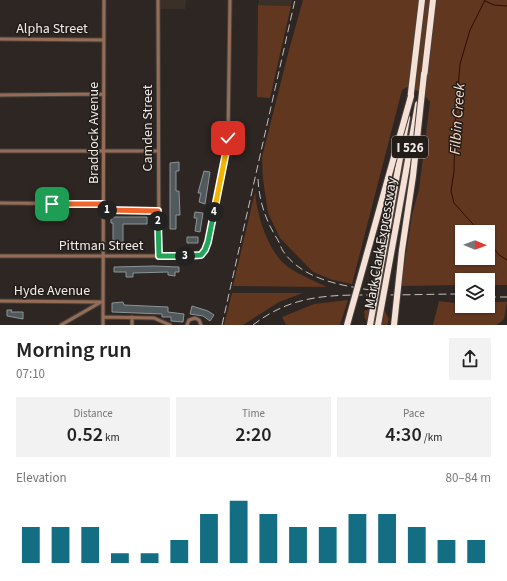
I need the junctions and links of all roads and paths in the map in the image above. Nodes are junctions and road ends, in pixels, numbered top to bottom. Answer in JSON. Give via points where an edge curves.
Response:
{"nodes":[{"id":1,"x":104,"y":0,"type":"edge"},
{"id":2,"x":158,"y":0,"type":"edge"},
{"id":3,"x":230,"y":0,"type":"edge"},
{"id":4,"x":422,"y":0,"type":"edge"},
{"id":5,"x":433,"y":0,"type":"edge"},
{"id":6,"x":0,"y":39,"type":"edge"},
{"id":7,"x":104,"y":40,"type":"junction"},
{"id":8,"x":424,"y":74,"type":"junction"},
{"id":9,"x":104,"y":94,"type":"junction"},
{"id":10,"x":0,"y":95,"type":"edge"},
{"id":11,"x":411,"y":96,"type":"junction"},
{"id":12,"x":0,"y":151,"type":"edge"},
{"id":13,"x":104,"y":151,"type":"junction"},
{"id":14,"x":158,"y":152,"type":"junction"},
{"id":15,"x":0,"y":203,"type":"edge"},
{"id":16,"x":104,"y":204,"type":"junction"},
{"id":17,"x":104,"y":210,"type":"junction"},
{"id":18,"x":158,"y":211,"type":"junction"},
{"id":19,"x":0,"y":256,"type":"edge"},
{"id":20,"x":103,"y":256,"type":"junction"},
{"id":21,"x":159,"y":256,"type":"junction"},
{"id":22,"x":0,"y":301,"type":"edge"},
{"id":23,"x":103,"y":302,"type":"junction"},
{"id":24,"x":103,"y":317,"type":"junction"},
{"id":25,"x":132,"y":317,"type":"junction"},
{"id":26,"x":61,"y":325,"type":"edge"},
{"id":27,"x":103,"y":325,"type":"edge"},
{"id":28,"x":132,"y":325,"type":"edge"},
{"id":29,"x":170,"y":325,"type":"edge"},
{"id":30,"x":187,"y":325,"type":"edge"},
{"id":31,"x":200,"y":325,"type":"edge"},
{"id":32,"x":347,"y":325,"type":"edge"},
{"id":33,"x":370,"y":325,"type":"edge"},
{"id":34,"x":378,"y":325,"type":"edge"},
{"id":35,"x":394,"y":325,"type":"edge"}],
"edges":[{"from":1,"to":7,"type":"street","name":"Braddock Avenue"},
{"from":2,"to":14,"type":"street","name":"Camden Street"},
{"from":3,"to":21,"type":"street","name":"Pittman Street","via":[[227,146],[208,242],[201,255]]},
{"from":4,"to":11,"type":"highway","name":"Mark Clark Expressway","number":"I 526"},
{"from":5,"to":8,"type":"highway","name":"Mark Clark Expressway","number":"I 526"},
{"from":6,"to":7,"type":"street","name":"Alpha Street"},
{"from":7,"to":9,"type":"street","name":"Braddock Avenue"},
{"from":8,"to":34,"type":"highway","name":"Mark Clark Expressway","number":"I 526","bridge":true},
{"from":8,"to":35,"type":"highway","bridge":true},
{"from":9,"to":10,"type":"street"},
{"from":9,"to":13,"type":"street","name":"Braddock Avenue"},
{"from":11,"to":32,"type":"highway","bridge":true},
{"from":11,"to":33,"type":"highway","name":"Mark Clark Expressway","number":"I 526","bridge":true},
{"from":12,"to":13,"type":"street"},
{"from":13,"to":14,"type":"street"},
{"from":13,"to":16,"type":"street","name":"Braddock Avenue"},
{"from":14,"to":18,"type":"street","name":"Camden Street"},
{"from":15,"to":16,"type":"street"},
{"from":16,"to":17,"type":"street","name":"Braddock Avenue"},
{"from":17,"to":18,"type":"street"},
{"from":17,"to":20,"type":"street","name":"Braddock Avenue"},
{"from":18,"to":21,"type":"street","name":"Camden Street"},
{"from":19,"to":20,"type":"street","name":"Pittman Street"},
{"from":20,"to":21,"type":"street","name":"Pittman Street"},
{"from":20,"to":23,"type":"street","name":"Braddock Avenue"},
{"from":22,"to":23,"type":"street","name":"Hyde Avenue"},
{"from":23,"to":24,"type":"street","name":"Braddock Avenue"},
{"from":23,"to":26,"type":"street"},
{"from":24,"to":25,"type":"street"},
{"from":24,"to":27,"type":"street","name":"Braddock Avenue"},
{"from":25,"to":28,"type":"street"},
{"from":25,"to":29,"type":"street","via":[[157,318]]},
{"from":30,"to":31,"type":"street","via":[[189,320],[195,318],[199,320]]}]}
